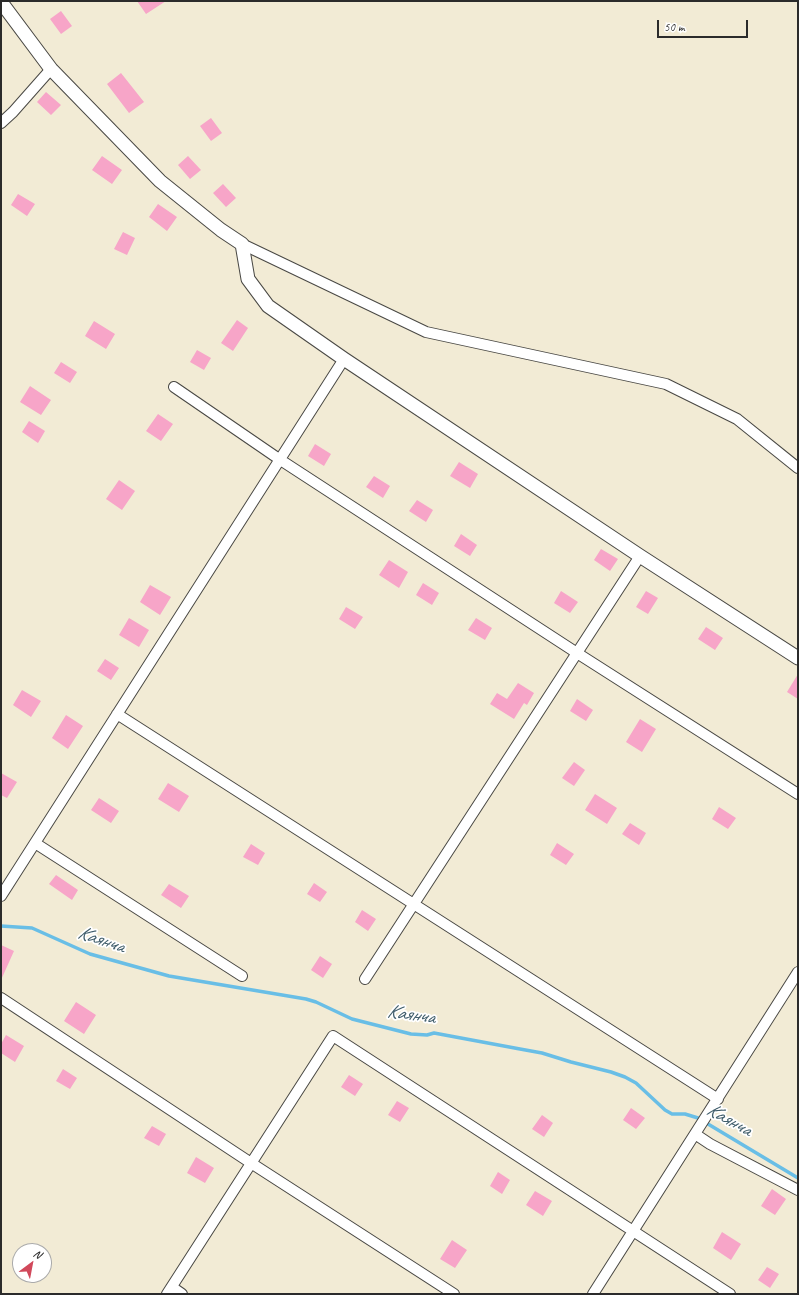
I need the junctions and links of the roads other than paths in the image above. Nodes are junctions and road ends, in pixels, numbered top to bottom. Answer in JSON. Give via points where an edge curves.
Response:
{"nodes":[{"id":1,"x":1,"y":2,"type":"edge"},
{"id":2,"x":51,"y":69,"type":"junction"},
{"id":3,"x":1,"y":123,"type":"edge"},
{"id":4,"x":242,"y":244,"type":"junction"},
{"id":5,"x":344,"y":359,"type":"junction"},
{"id":6,"x":174,"y":387,"type":"dead end"},
{"id":7,"x":279,"y":459,"type":"junction"},
{"id":8,"x":798,"y":468,"type":"edge"},
{"id":9,"x":640,"y":556,"type":"junction"},
{"id":10,"x":577,"y":653,"type":"junction"},
{"id":11,"x":798,"y":658,"type":"edge"},
{"id":12,"x":117,"y":714,"type":"junction"},
{"id":13,"x":798,"y":794,"type":"edge"},
{"id":14,"x":35,"y":843,"type":"junction"},
{"id":15,"x":1,"y":896,"type":"edge"},
{"id":16,"x":413,"y":904,"type":"junction"},
{"id":17,"x":798,"y":972,"type":"edge"},
{"id":18,"x":242,"y":976,"type":"dead end"},
{"id":19,"x":365,"y":979,"type":"dead end"},
{"id":20,"x":1,"y":998,"type":"edge"},
{"id":21,"x":718,"y":1098,"type":"junction"},
{"id":22,"x":695,"y":1134,"type":"junction"},
{"id":23,"x":251,"y":1163,"type":"junction"},
{"id":24,"x":798,"y":1190,"type":"edge"},
{"id":25,"x":634,"y":1231,"type":"junction"},
{"id":26,"x":169,"y":1291,"type":"edge"},
{"id":27,"x":182,"y":1294,"type":"edge"},
{"id":28,"x":454,"y":1294,"type":"edge"},
{"id":29,"x":593,"y":1294,"type":"edge"},
{"id":30,"x":730,"y":1294,"type":"edge"}],
"edges":[{"from":1,"to":2,"type":"street"},
{"from":2,"to":3,"type":"street"},
{"from":2,"to":4,"type":"street","via":[[160,181]]},
{"from":4,"to":5,"type":"street","via":[[248,279],[268,306]]},
{"from":4,"to":8,"type":"street","via":[[426,332],[666,384],[737,419]]},
{"from":5,"to":7,"type":"street"},
{"from":5,"to":9,"type":"street"},
{"from":6,"to":7,"type":"street"},
{"from":7,"to":10,"type":"street"},
{"from":7,"to":12,"type":"street"},
{"from":9,"to":10,"type":"street"},
{"from":9,"to":11,"type":"street"},
{"from":10,"to":13,"type":"street"},
{"from":10,"to":16,"type":"street"},
{"from":12,"to":14,"type":"street"},
{"from":12,"to":16,"type":"street"},
{"from":14,"to":15,"type":"street"},
{"from":14,"to":18,"type":"street"},
{"from":16,"to":19,"type":"street"},
{"from":16,"to":21,"type":"street"},
{"from":17,"to":21,"type":"street"},
{"from":20,"to":23,"type":"street"},
{"from":21,"to":22,"type":"street"},
{"from":22,"to":24,"type":"street"},
{"from":22,"to":25,"type":"street"},
{"from":23,"to":25,"type":"street","via":[[333,1036]]},
{"from":23,"to":26,"type":"street"},
{"from":23,"to":28,"type":"street"},
{"from":25,"to":29,"type":"street"},
{"from":25,"to":30,"type":"street"},
{"from":26,"to":27,"type":"street"}]}
